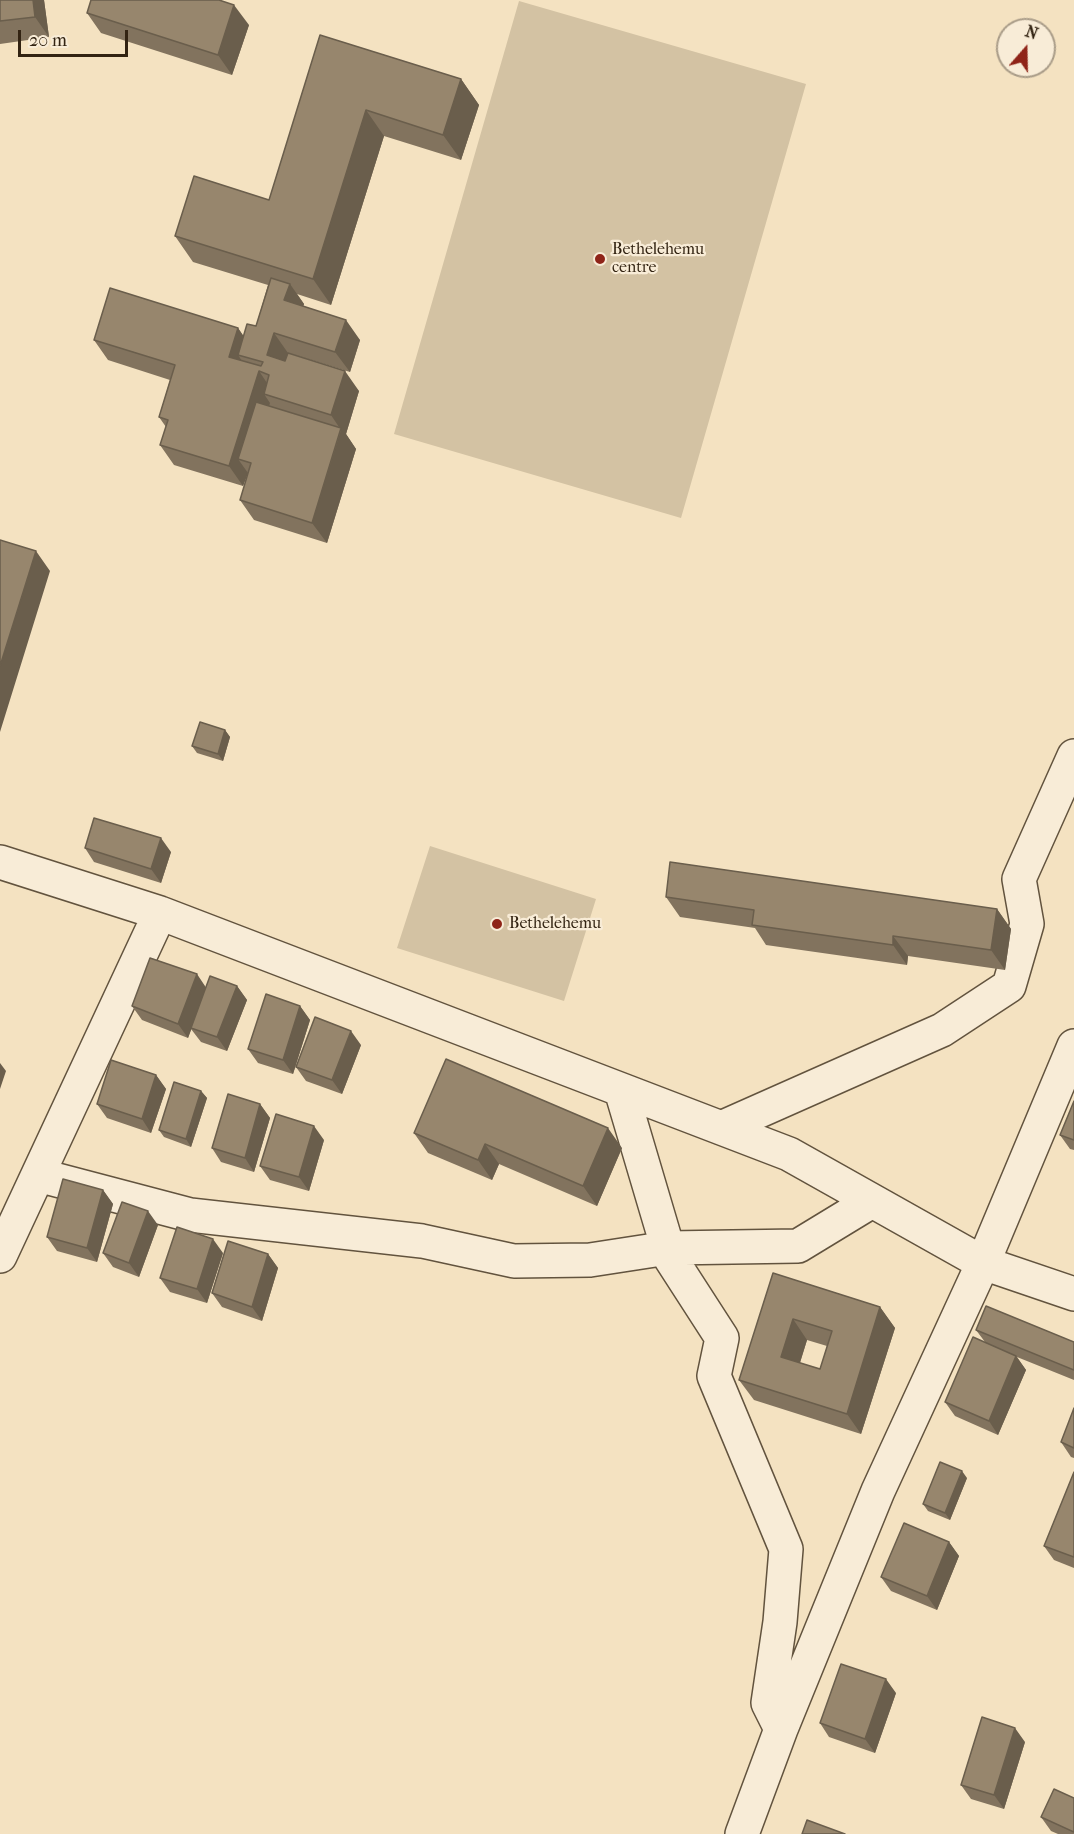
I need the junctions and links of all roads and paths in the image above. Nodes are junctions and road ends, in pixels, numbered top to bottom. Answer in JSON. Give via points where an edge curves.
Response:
{"nodes":[{"id":1,"x":1074,"y":756,"type":"edge"},
{"id":2,"x":0,"y":862,"type":"edge"},
{"id":3,"x":160,"y":913,"type":"junction"},
{"id":4,"x":1074,"y":1046,"type":"edge"},
{"id":5,"x":621,"y":1090,"type":"junction"},
{"id":6,"x":721,"y":1128,"type":"junction"},
{"id":7,"x":38,"y":1175,"type":"junction"},
{"id":8,"x":872,"y":1201,"type":"junction"},
{"id":9,"x":668,"y":1248,"type":"junction"},
{"id":10,"x":0,"y":1256,"type":"edge"},
{"id":11,"x":983,"y":1263,"type":"junction"},
{"id":12,"x":1074,"y":1294,"type":"edge"},
{"id":13,"x":781,"y":1729,"type":"junction"},
{"id":14,"x":742,"y":1834,"type":"edge"}],
"edges":[{"from":1,"to":6,"type":"street","via":[[1019,879],[1027,924],[1009,986],[942,1030]]},
{"from":2,"to":3,"type":"street"},
{"from":3,"to":5,"type":"street"},
{"from":3,"to":7,"type":"street"},
{"from":4,"to":11,"type":"street"},
{"from":5,"to":6,"type":"street"},
{"from":5,"to":9,"type":"street"},
{"from":6,"to":8,"type":"street","via":[[789,1154]]},
{"from":7,"to":9,"type":"street","via":[[190,1215],[422,1241],[514,1261],[590,1260]]},
{"from":7,"to":10,"type":"street"},
{"from":8,"to":9,"type":"street","via":[[798,1246]]},
{"from":8,"to":11,"type":"street"},
{"from":9,"to":13,"type":"street","via":[[722,1338],[714,1376],[786,1549],[768,1703]]},
{"from":11,"to":12,"type":"street"},
{"from":11,"to":13,"type":"street","via":[[878,1491]]},
{"from":13,"to":14,"type":"street"}]}
